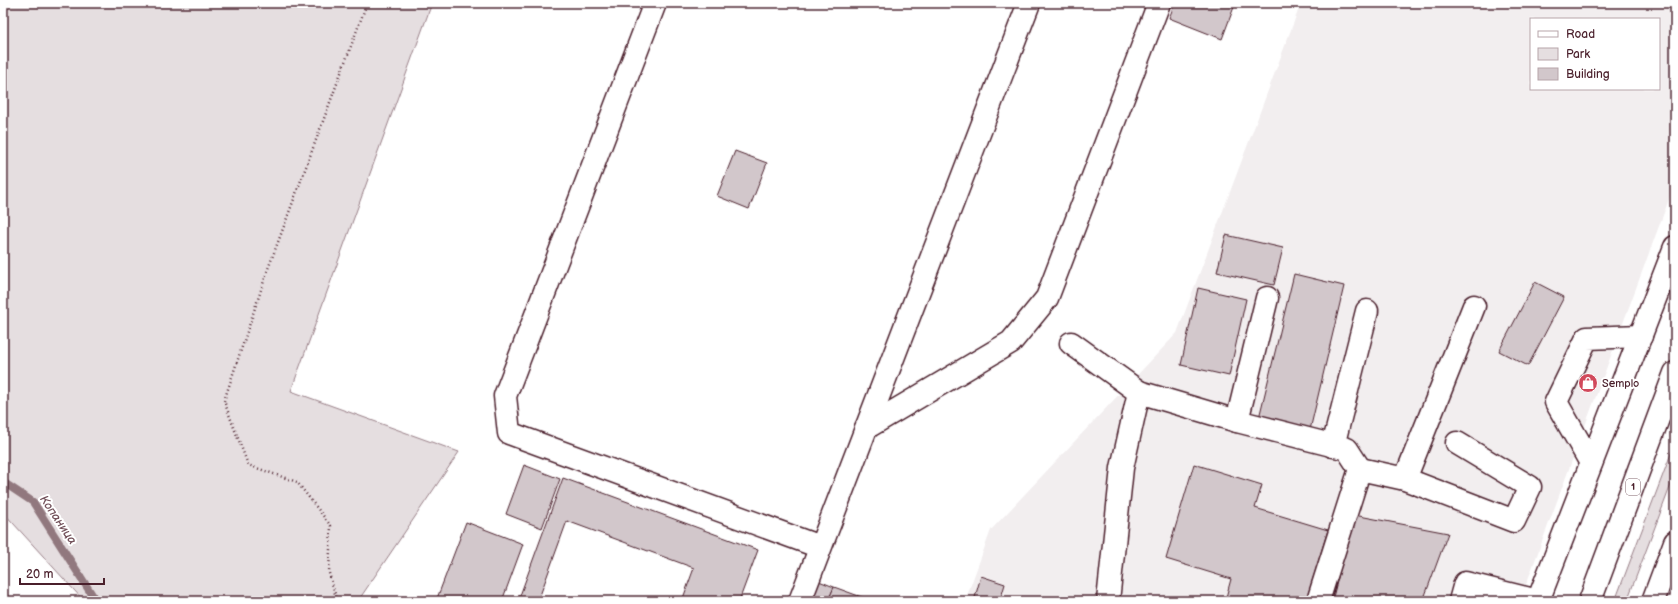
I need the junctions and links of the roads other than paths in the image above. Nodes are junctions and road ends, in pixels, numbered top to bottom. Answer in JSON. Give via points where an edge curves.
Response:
{"nodes":[{"id":1,"x":655,"y":3,"type":"edge"},
{"id":2,"x":1029,"y":3,"type":"edge"},
{"id":3,"x":1159,"y":3,"type":"edge"},
{"id":4,"x":1675,"y":247,"type":"edge"},
{"id":5,"x":1267,"y":298,"type":"dead end"},
{"id":6,"x":1474,"y":306,"type":"dead end"},
{"id":7,"x":1368,"y":311,"type":"dead end"},
{"id":8,"x":1641,"y":336,"type":"junction"},
{"id":9,"x":1070,"y":343,"type":"dead end"},
{"id":10,"x":1675,"y":373,"type":"edge"},
{"id":11,"x":1139,"y":392,"type":"junction"},
{"id":12,"x":1238,"y":421,"type":"junction"},
{"id":13,"x":866,"y":428,"type":"junction"},
{"id":14,"x":1457,"y":443,"type":"dead end"},
{"id":15,"x":1334,"y":446,"type":"junction"},
{"id":16,"x":1592,"y":463,"type":"junction"},
{"id":17,"x":1360,"y":469,"type":"junction"},
{"id":18,"x":1405,"y":479,"type":"junction"},
{"id":19,"x":1675,"y":542,"type":"edge"},
{"id":20,"x":820,"y":547,"type":"junction"},
{"id":21,"x":800,"y":601,"type":"edge"},
{"id":22,"x":1108,"y":601,"type":"edge"},
{"id":23,"x":1318,"y":601,"type":"edge"},
{"id":24,"x":1460,"y":601,"type":"edge"},
{"id":25,"x":1538,"y":601,"type":"edge"},
{"id":26,"x":1590,"y":601,"type":"edge"},
{"id":27,"x":1653,"y":601,"type":"edge"}],
"edges":[{"from":1,"to":20,"type":"main road","via":[[505,396],[509,433]]},
{"from":2,"to":13,"type":"main road"},
{"from":3,"to":13,"type":"main road","via":[[1047,298],[1011,342]]},
{"from":4,"to":8,"type":"main road"},
{"from":5,"to":12,"type":"main road"},
{"from":6,"to":18,"type":"main road"},
{"from":7,"to":15,"type":"main road"},
{"from":8,"to":16,"type":"main road"},
{"from":8,"to":16,"type":"main road","via":[[1587,338],[1556,402]]},
{"from":9,"to":11,"type":"main road"},
{"from":10,"to":26,"type":"main road","number":"1"},
{"from":11,"to":12,"type":"main road"},
{"from":11,"to":22,"type":"main road","via":[[1122,468]]},
{"from":12,"to":15,"type":"main road"},
{"from":13,"to":20,"type":"main road"},
{"from":14,"to":18,"type":"main road","via":[[1530,487],[1514,521]]},
{"from":15,"to":17,"type":"main road","via":[[1347,449]]},
{"from":16,"to":25,"type":"main road"},
{"from":17,"to":18,"type":"main road"},
{"from":17,"to":23,"type":"main road"},
{"from":19,"to":27,"type":"main road"},
{"from":20,"to":21,"type":"main road"},
{"from":24,"to":25,"type":"main road","via":[[1465,583]]}]}
